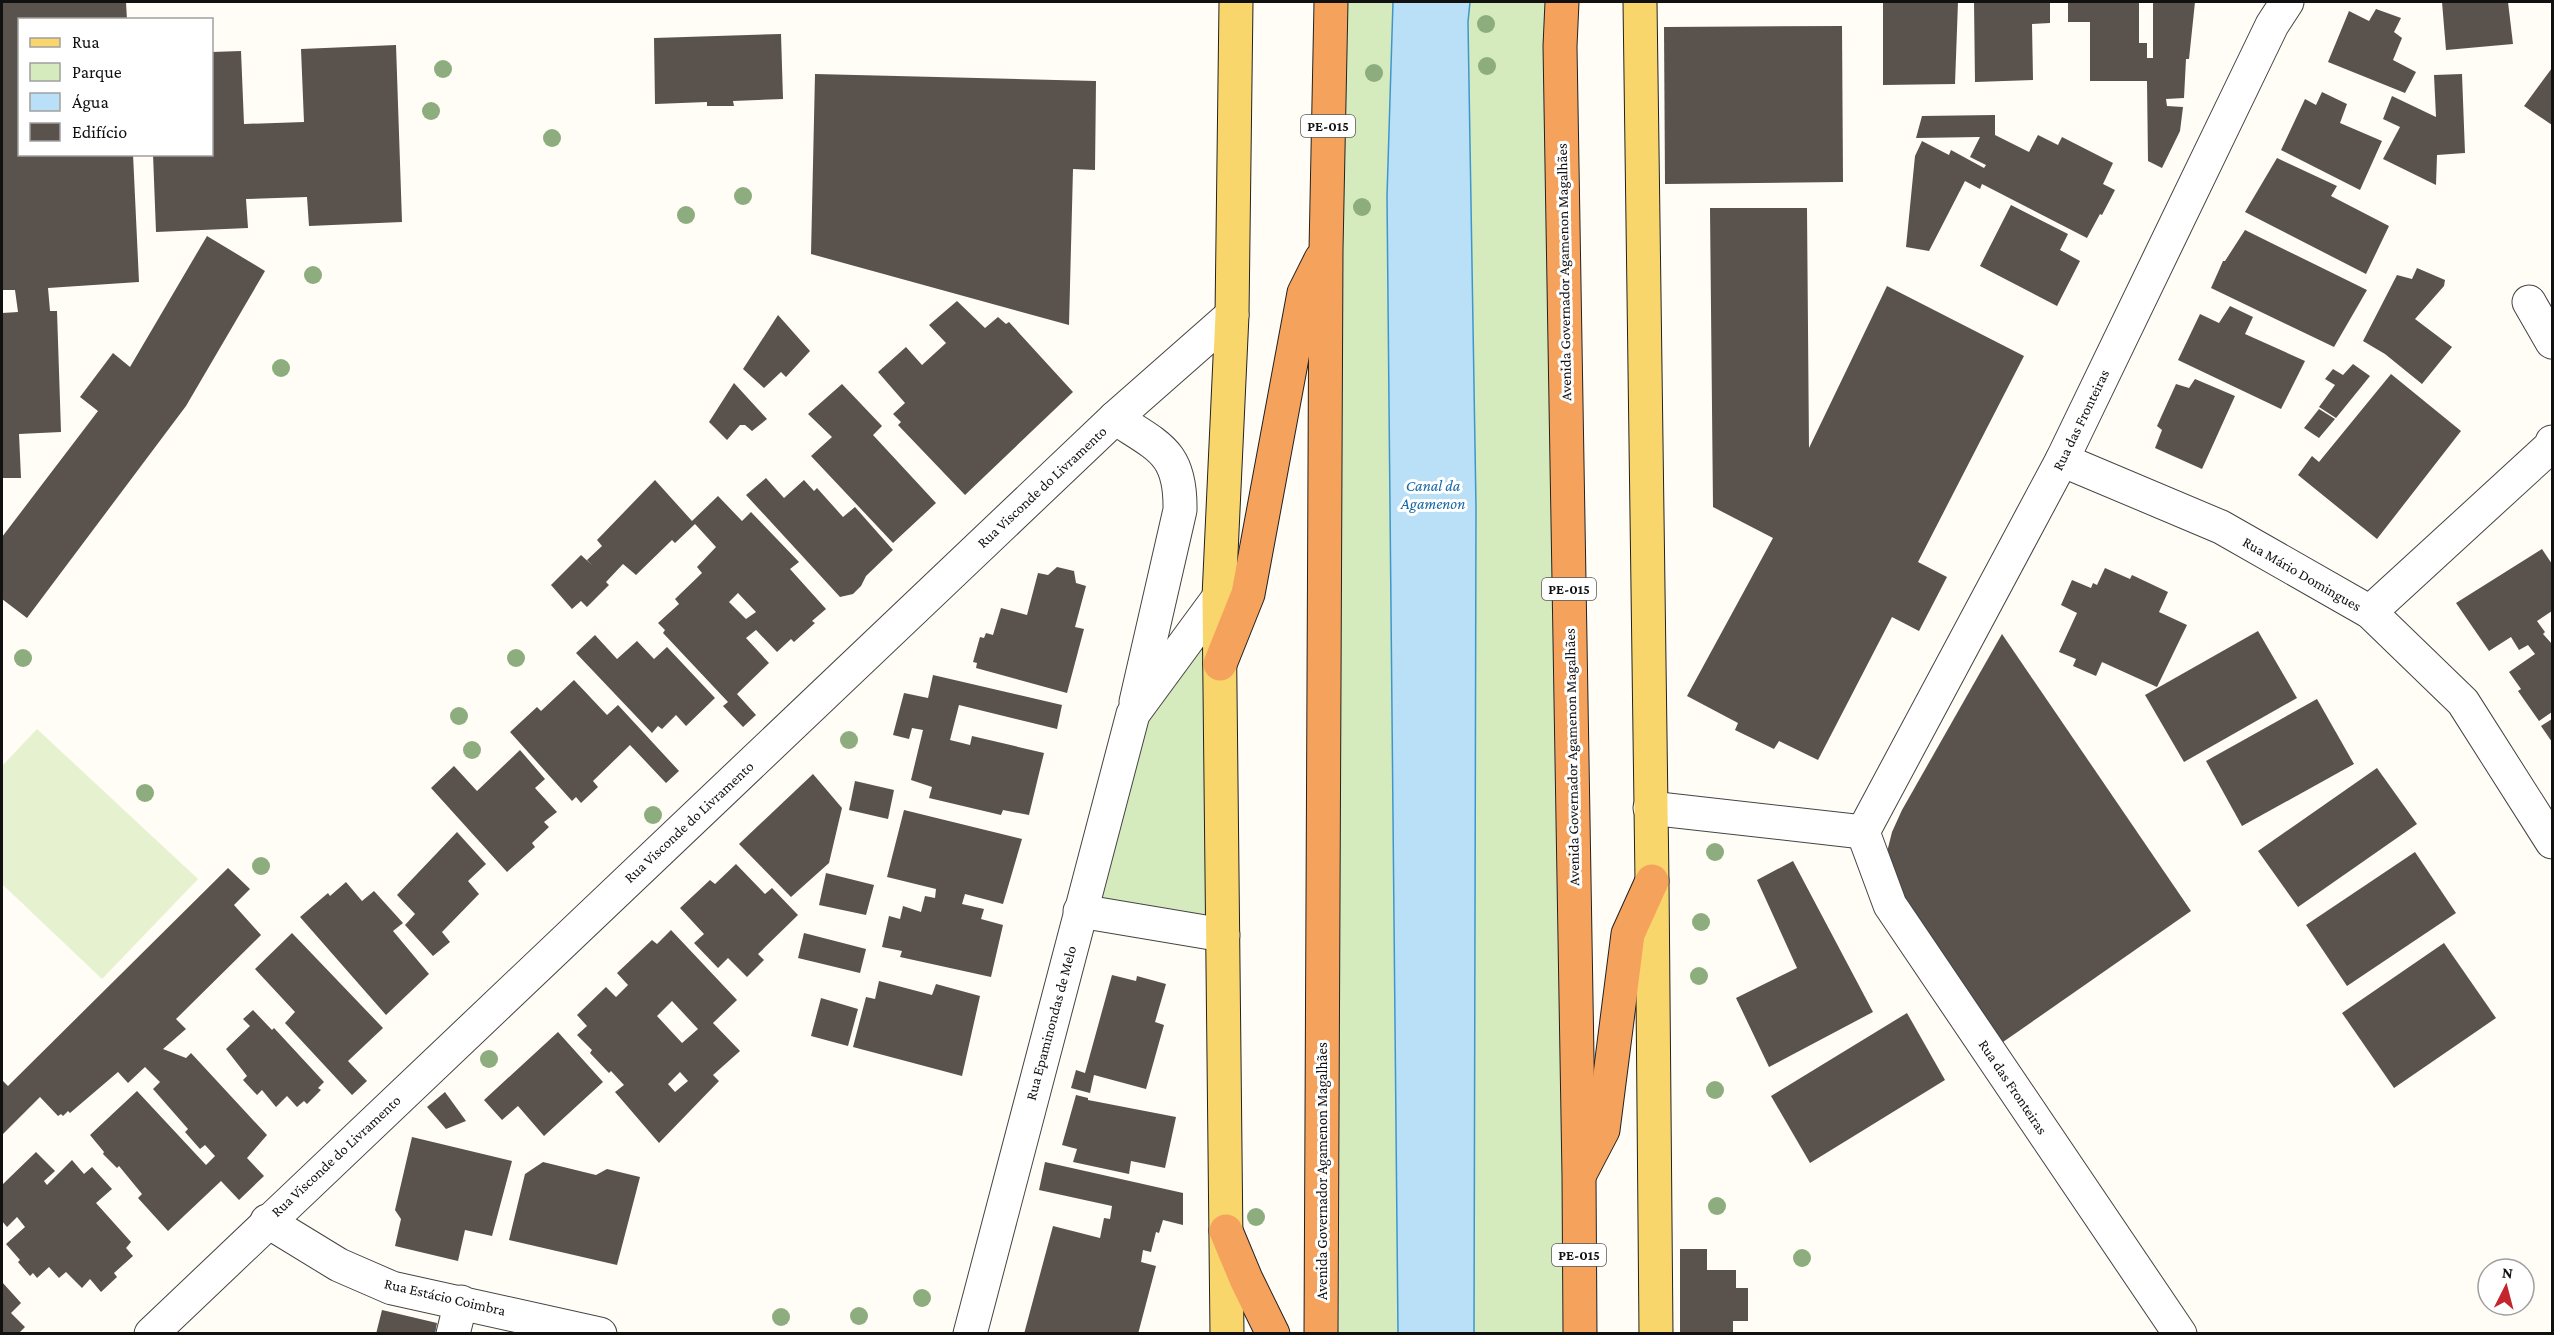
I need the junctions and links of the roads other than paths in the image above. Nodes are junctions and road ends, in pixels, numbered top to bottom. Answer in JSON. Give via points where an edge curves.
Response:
{"nodes":[{"id":1,"x":1236,"y":2,"type":"edge"},
{"id":2,"x":1331,"y":2,"type":"edge"},
{"id":3,"x":1562,"y":2,"type":"edge"},
{"id":4,"x":1640,"y":2,"type":"edge"},
{"id":5,"x":2287,"y":2,"type":"edge"},
{"id":6,"x":1326,"y":249,"type":"junction"},
{"id":7,"x":2529,"y":302,"type":"dead end"},
{"id":8,"x":1232,"y":315,"type":"junction"},
{"id":9,"x":2553,"y":342,"type":"edge"},
{"id":10,"x":1115,"y":418,"type":"junction"},
{"id":11,"x":2553,"y":442,"type":"edge"},
{"id":12,"x":2062,"y":460,"type":"junction"},
{"id":13,"x":1219,"y":597,"type":"junction"},
{"id":14,"x":2370,"y":612,"type":"junction"},
{"id":15,"x":1220,"y":664,"type":"junction"},
{"id":16,"x":1133,"y":714,"type":"junction"},
{"id":17,"x":1650,"y":808,"type":"junction"},
{"id":18,"x":1863,"y":832,"type":"junction"},
{"id":19,"x":2553,"y":842,"type":"edge"},
{"id":20,"x":1652,"y":881,"type":"junction"},
{"id":21,"x":1080,"y":911,"type":"junction"},
{"id":22,"x":1223,"y":935,"type":"junction"},
{"id":23,"x":1579,"y":1176,"type":"junction"},
{"id":24,"x":267,"y":1221,"type":"junction"},
{"id":25,"x":1226,"y":1231,"type":"junction"},
{"id":26,"x":461,"y":1302,"type":"junction"},
{"id":27,"x":151,"y":1334,"type":"edge"},
{"id":28,"x":453,"y":1334,"type":"edge"},
{"id":29,"x":600,"y":1334,"type":"edge"},
{"id":30,"x":970,"y":1334,"type":"edge"},
{"id":31,"x":1227,"y":1334,"type":"edge"},
{"id":32,"x":1273,"y":1334,"type":"edge"},
{"id":33,"x":1321,"y":1334,"type":"edge"},
{"id":34,"x":1580,"y":1334,"type":"edge"},
{"id":35,"x":1656,"y":1334,"type":"edge"},
{"id":36,"x":2180,"y":1334,"type":"edge"}],
"edges":[{"from":1,"to":8,"type":"main road"},
{"from":2,"to":6,"type":"highway","name":"Avenida Governador Agamenon Magalhães","number":"PE-015"},
{"from":3,"to":23,"type":"highway","name":"Avenida Governador Agamenon Magalhães","number":"PE-015"},
{"from":4,"to":17,"type":"main road"},
{"from":5,"to":12,"type":"street","name":"Rua das Fronteiras","via":[[2272,25]]},
{"from":6,"to":15,"type":"highway","via":[[1304,293],[1248,594]]},
{"from":6,"to":33,"type":"highway","name":"Avenida Governador Agamenon Magalhães","number":"PE-015"},
{"from":7,"to":9,"type":"street"},
{"from":8,"to":10,"type":"street","name":"Rua Visconde do Livramento"},
{"from":8,"to":13,"type":"main road"},
{"from":10,"to":16,"type":"street","name":"Rua Epaminondas de Melo","via":[[1160,447],[1172,461],[1180,486],[1180,510]]},
{"from":10,"to":24,"type":"street","name":"Rua Visconde do Livramento"},
{"from":11,"to":14,"type":"street"},
{"from":12,"to":14,"type":"street","name":"Rua Mário Domingues","via":[[2221,527]]},
{"from":12,"to":18,"type":"street","name":"Rua das Fronteiras"},
{"from":13,"to":15,"type":"main road"},
{"from":13,"to":16,"type":"street","name":"Rua Epaminondas de Melo"},
{"from":14,"to":19,"type":"street","name":"Rua Mário Domingues","via":[[2463,702]]},
{"from":15,"to":22,"type":"main road"},
{"from":16,"to":21,"type":"street","name":"Rua Epaminondas de Melo"},
{"from":17,"to":18,"type":"street"},
{"from":17,"to":20,"type":"main road"},
{"from":18,"to":36,"type":"street","name":"Rua das Fronteiras","via":[[1890,905]]},
{"from":20,"to":23,"type":"highway","via":[[1628,934],[1603,1130]]},
{"from":20,"to":35,"type":"main road"},
{"from":21,"to":22,"type":"street"},
{"from":21,"to":30,"type":"street","name":"Rua Epaminondas de Melo"},
{"from":22,"to":25,"type":"main road"},
{"from":23,"to":34,"type":"highway","name":"Avenida Governador Agamenon Magalhães","number":"PE-015"},
{"from":24,"to":26,"type":"street","name":"Rua Estácio Coimbra","via":[[339,1265],[392,1288]]},
{"from":24,"to":27,"type":"street","name":"Rua Visconde do Livramento"},
{"from":25,"to":31,"type":"main road"},
{"from":25,"to":32,"type":"highway"},
{"from":26,"to":28,"type":"street"},
{"from":26,"to":29,"type":"street","name":"Rua Estácio Coimbra"}]}
